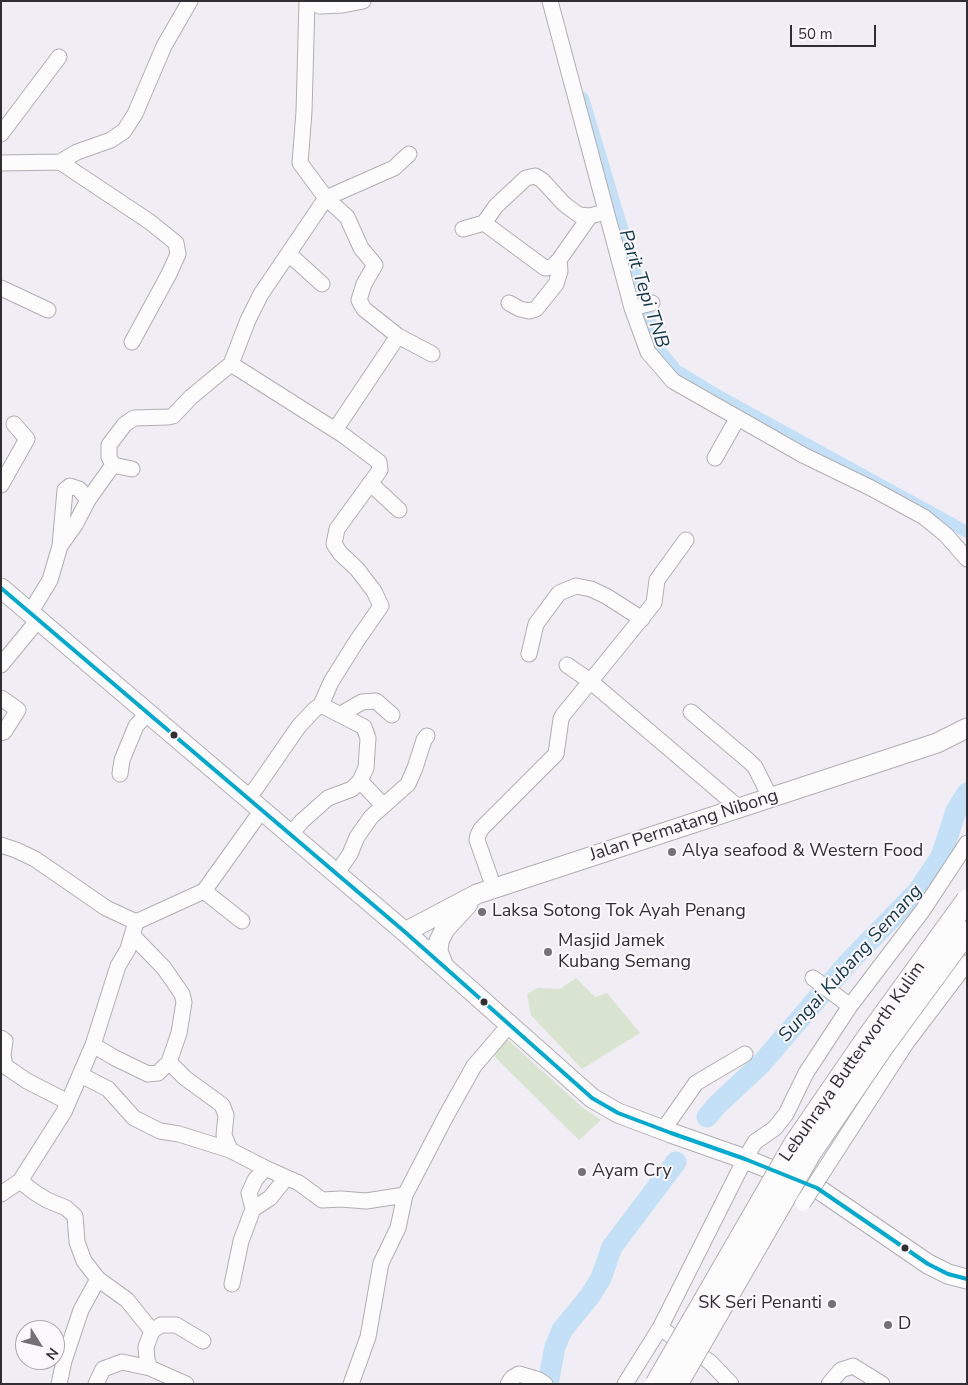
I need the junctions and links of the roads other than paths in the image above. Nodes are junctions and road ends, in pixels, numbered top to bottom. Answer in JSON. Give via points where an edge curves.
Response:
{"nodes":[{"id":1,"x":190,"y":1,"type":"edge"},
{"id":2,"x":308,"y":1,"type":"edge"},
{"id":3,"x":363,"y":1,"type":"edge"},
{"id":4,"x":550,"y":1,"type":"edge"},
{"id":5,"x":59,"y":57,"type":"dead end"},
{"id":6,"x":1,"y":134,"type":"edge"},
{"id":7,"x":409,"y":154,"type":"dead end"},
{"id":8,"x":60,"y":162,"type":"junction"},
{"id":9,"x":1,"y":163,"type":"edge"},
{"id":10,"x":326,"y":198,"type":"junction"},
{"id":11,"x":605,"y":212,"type":"junction"},
{"id":12,"x":590,"y":216,"type":"junction"},
{"id":13,"x":484,"y":223,"type":"junction"},
{"id":14,"x":463,"y":229,"type":"dead end"},
{"id":15,"x":289,"y":254,"type":"junction"},
{"id":16,"x":559,"y":260,"type":"junction"},
{"id":17,"x":322,"y":284,"type":"dead end"},
{"id":18,"x":1,"y":288,"type":"edge"},
{"id":19,"x":509,"y":303,"type":"dead end"},
{"id":20,"x":48,"y":310,"type":"dead end"},
{"id":21,"x":398,"y":336,"type":"junction"},
{"id":22,"x":132,"y":342,"type":"dead end"},
{"id":23,"x":432,"y":354,"type":"dead end"},
{"id":24,"x":231,"y":364,"type":"junction"},
{"id":25,"x":737,"y":419,"type":"junction"},
{"id":26,"x":14,"y":424,"type":"dead end"},
{"id":27,"x":336,"y":430,"type":"junction"},
{"id":28,"x":715,"y":458,"type":"dead end"},
{"id":29,"x":113,"y":465,"type":"junction"},
{"id":30,"x":132,"y":469,"type":"dead end"},
{"id":31,"x":370,"y":483,"type":"junction"},
{"id":32,"x":1,"y":485,"type":"edge"},
{"id":33,"x":88,"y":500,"type":"junction"},
{"id":34,"x":399,"y":510,"type":"dead end"},
{"id":35,"x":686,"y":540,"type":"dead end"},
{"id":36,"x":60,"y":546,"type":"junction"},
{"id":37,"x":967,"y":559,"type":"edge"},
{"id":38,"x":1,"y":588,"type":"edge"},
{"id":39,"x":34,"y":616,"type":"junction"},
{"id":40,"x":642,"y":620,"type":"junction"},
{"id":41,"x":529,"y":654,"type":"dead end"},
{"id":42,"x":1,"y":665,"type":"edge"},
{"id":43,"x":567,"y":665,"type":"dead end"},
{"id":44,"x":590,"y":681,"type":"junction"},
{"id":45,"x":1,"y":698,"type":"edge"},
{"id":46,"x":321,"y":705,"type":"junction"},
{"id":47,"x":691,"y":712,"type":"dead end"},
{"id":48,"x":148,"y":714,"type":"junction"},
{"id":49,"x":341,"y":714,"type":"junction"},
{"id":50,"x":392,"y":715,"type":"dead end"},
{"id":51,"x":967,"y":728,"type":"edge"},
{"id":52,"x":1,"y":733,"type":"edge"},
{"id":53,"x":427,"y":736,"type":"dead end"},
{"id":54,"x":120,"y":774,"type":"dead end"},
{"id":55,"x":360,"y":781,"type":"junction"},
{"id":56,"x":247,"y":798,"type":"junction"},
{"id":57,"x":770,"y":798,"type":"junction"},
{"id":58,"x":384,"y":805,"type":"junction"},
{"id":59,"x":739,"y":808,"type":"junction"},
{"id":60,"x":262,"y":810,"type":"junction"},
{"id":61,"x":290,"y":835,"type":"junction"},
{"id":62,"x":967,"y":843,"type":"edge"},
{"id":63,"x":1,"y":845,"type":"edge"},
{"id":64,"x":336,"y":874,"type":"junction"},
{"id":65,"x":204,"y":891,"type":"junction"},
{"id":66,"x":486,"y":891,"type":"junction"},
{"id":67,"x":967,"y":900,"type":"edge"},
{"id":68,"x":242,"y":921,"type":"dead end"},
{"id":69,"x":134,"y":929,"type":"junction"},
{"id":70,"x":405,"y":932,"type":"junction"},
{"id":71,"x":967,"y":932,"type":"edge"},
{"id":72,"x":444,"y":967,"type":"junction"},
{"id":73,"x":964,"y":972,"type":"edge"},
{"id":74,"x":815,"y":980,"type":"dead end"},
{"id":75,"x":844,"y":1002,"type":"junction"},
{"id":76,"x":510,"y":1024,"type":"junction"},
{"id":77,"x":1,"y":1038,"type":"edge"},
{"id":78,"x":93,"y":1045,"type":"junction"},
{"id":79,"x":745,"y":1054,"type":"dead end"},
{"id":80,"x":169,"y":1062,"type":"junction"},
{"id":81,"x":81,"y":1075,"type":"junction"},
{"id":82,"x":68,"y":1102,"type":"junction"},
{"id":83,"x":667,"y":1132,"type":"junction"},
{"id":84,"x":230,"y":1150,"type":"junction"},
{"id":85,"x":742,"y":1158,"type":"junction"},
{"id":86,"x":264,"y":1168,"type":"junction"},
{"id":87,"x":286,"y":1178,"type":"junction"},
{"id":88,"x":20,"y":1181,"type":"junction"},
{"id":89,"x":1,"y":1194,"type":"edge"},
{"id":90,"x":404,"y":1195,"type":"junction"},
{"id":91,"x":803,"y":1203,"type":"dead end"},
{"id":92,"x":253,"y":1209,"type":"junction"},
{"id":93,"x":98,"y":1278,"type":"junction"},
{"id":94,"x":967,"y":1279,"type":"edge"},
{"id":95,"x":232,"y":1284,"type":"dead end"},
{"id":96,"x":660,"y":1328,"type":"junction"},
{"id":97,"x":152,"y":1331,"type":"junction"},
{"id":98,"x":203,"y":1341,"type":"dead end"},
{"id":99,"x":150,"y":1368,"type":"junction"},
{"id":100,"x":513,"y":1379,"type":"edge"},
{"id":101,"x":356,"y":1382,"type":"edge"},
{"id":102,"x":59,"y":1384,"type":"edge"},
{"id":103,"x":96,"y":1384,"type":"edge"},
{"id":104,"x":186,"y":1384,"type":"edge"},
{"id":105,"x":545,"y":1384,"type":"edge"},
{"id":106,"x":624,"y":1384,"type":"edge"},
{"id":107,"x":656,"y":1384,"type":"edge"},
{"id":108,"x":677,"y":1384,"type":"edge"},
{"id":109,"x":731,"y":1384,"type":"edge"},
{"id":110,"x":829,"y":1384,"type":"edge"},
{"id":111,"x":882,"y":1384,"type":"edge"}],
"edges":[{"from":1,"to":8,"type":"street","via":[[164,46],[135,114],[124,131]]},
{"from":2,"to":3,"type":"street","via":[[320,6],[343,6]]},
{"from":2,"to":10,"type":"street","via":[[300,162]]},
{"from":4,"to":11,"type":"street"},
{"from":5,"to":6,"type":"street"},
{"from":7,"to":10,"type":"street","via":[[394,168]]},
{"from":8,"to":9,"type":"street"},
{"from":8,"to":22,"type":"street","via":[[176,243],[178,254]]},
{"from":10,"to":15,"type":"street"},
{"from":10,"to":21,"type":"street","via":[[348,217],[361,248],[375,265],[359,300],[364,309]]},
{"from":11,"to":12,"type":"street"},
{"from":11,"to":25,"type":"street","via":[[642,305],[648,352],[673,381]]},
{"from":12,"to":13,"type":"street","via":[[579,215],[564,204],[536,176],[526,178],[496,206]]},
{"from":12,"to":16,"type":"street"},
{"from":13,"to":14,"type":"street"},
{"from":13,"to":16,"type":"street","via":[[545,268],[552,267]]},
{"from":15,"to":17,"type":"street"},
{"from":15,"to":24,"type":"street","via":[[261,294]]},
{"from":16,"to":19,"type":"street","via":[[556,284],[536,309],[528,311]]},
{"from":18,"to":20,"type":"street"},
{"from":21,"to":23,"type":"street"},
{"from":21,"to":27,"type":"street"},
{"from":24,"to":27,"type":"street"},
{"from":24,"to":29,"type":"street","via":[[173,416],[134,418],[125,424],[110,446],[109,457]]},
{"from":25,"to":28,"type":"street"},
{"from":25,"to":37,"type":"street","via":[[924,517]]},
{"from":26,"to":32,"type":"street","via":[[27,439]]},
{"from":27,"to":31,"type":"street","via":[[379,462],[380,470]]},
{"from":29,"to":30,"type":"street"},
{"from":29,"to":33,"type":"street"},
{"from":31,"to":34,"type":"street"},
{"from":31,"to":46,"type":"street","via":[[337,529],[334,544],[374,591],[381,606],[330,682]]},
{"from":33,"to":36,"type":"street"},
{"from":33,"to":36,"type":"street","via":[[79,489],[70,486],[65,490]]},
{"from":35,"to":40,"type":"street","via":[[657,580],[654,603]]},
{"from":36,"to":39,"type":"street"},
{"from":38,"to":39,"type":"main road"},
{"from":39,"to":42,"type":"street"},
{"from":39,"to":48,"type":"main road"},
{"from":40,"to":41,"type":"street","via":[[606,596],[576,586],[559,593],[536,624]]},
{"from":40,"to":44,"type":"street"},
{"from":43,"to":44,"type":"street"},
{"from":44,"to":59,"type":"street"},
{"from":44,"to":66,"type":"street","via":[[560,718],[556,754],[478,835]]},
{"from":45,"to":52,"type":"street","via":[[18,710]]},
{"from":46,"to":49,"type":"street"},
{"from":46,"to":56,"type":"street","via":[[299,726]]},
{"from":47,"to":57,"type":"street","via":[[755,767]]},
{"from":48,"to":54,"type":"street","via":[[136,726],[122,760]]},
{"from":48,"to":56,"type":"main road"},
{"from":49,"to":50,"type":"street","via":[[362,702],[376,700]]},
{"from":49,"to":55,"type":"street","via":[[364,727],[368,738],[366,768]]},
{"from":51,"to":57,"type":"main road","name":"Jalan Permatang Nibong","via":[[937,743]]},
{"from":53,"to":58,"type":"street","via":[[408,784]]},
{"from":55,"to":58,"type":"street"},
{"from":55,"to":61,"type":"street","via":[[352,789],[328,798]]},
{"from":56,"to":60,"type":"main road"},
{"from":57,"to":59,"type":"main road","name":"Jalan Permatang Nibong"},
{"from":58,"to":64,"type":"street","via":[[357,837]]},
{"from":59,"to":66,"type":"main road","name":"Jalan Permatang Nibong"},
{"from":60,"to":61,"type":"main road"},
{"from":60,"to":65,"type":"street"},
{"from":61,"to":64,"type":"main road"},
{"from":62,"to":75,"type":"street","via":[[923,910]]},
{"from":63,"to":69,"type":"street","via":[[35,860]]},
{"from":64,"to":70,"type":"main road"},
{"from":65,"to":68,"type":"street"},
{"from":65,"to":69,"type":"street"},
{"from":66,"to":70,"type":"main road","name":"Jalan Permatang Nibong"},
{"from":66,"to":72,"type":"main road","via":[[445,929],[438,951]]},
{"from":67,"to":107,"type":"highway","name":"Lebuhraya Butterworth Kulim","bridge":true,"via":[[795,1143]]},
{"from":69,"to":78,"type":"street","via":[[118,966]]},
{"from":69,"to":80,"type":"street","via":[[182,994],[184,1002],[179,1033]]},
{"from":70,"to":72,"type":"main road"},
{"from":71,"to":108,"type":"highway","name":"Lebuhraya Butterworth Kulim","bridge":true,"via":[[811,1152]]},
{"from":72,"to":76,"type":"main road"},
{"from":73,"to":91,"type":"street","bridge":true,"via":[[907,1042]]},
{"from":74,"to":75,"type":"street"},
{"from":75,"to":85,"type":"street","via":[[786,1114]]},
{"from":76,"to":83,"type":"main road","via":[[592,1098],[618,1113]]},
{"from":76,"to":90,"type":"street","via":[[474,1066]]},
{"from":77,"to":82,"type":"street","via":[[5,1041],[5,1066]]},
{"from":78,"to":80,"type":"street","via":[[148,1074],[158,1073]]},
{"from":78,"to":81,"type":"street"},
{"from":79,"to":83,"type":"street","via":[[696,1082]]},
{"from":80,"to":84,"type":"street","via":[[222,1105],[226,1115],[224,1135]]},
{"from":81,"to":82,"type":"street"},
{"from":81,"to":84,"type":"street","via":[[108,1089],[134,1118],[160,1131]]},
{"from":82,"to":88,"type":"street"},
{"from":83,"to":85,"type":"main road"},
{"from":84,"to":86,"type":"street"},
{"from":85,"to":94,"type":"main road","via":[[817,1188],[928,1264]]},
{"from":85,"to":96,"type":"street"},
{"from":86,"to":87,"type":"street"},
{"from":86,"to":92,"type":"street","via":[[249,1193]]},
{"from":87,"to":90,"type":"street","via":[[322,1200],[366,1202]]},
{"from":87,"to":92,"type":"street","via":[[270,1198]]},
{"from":88,"to":89,"type":"street"},
{"from":88,"to":93,"type":"street","via":[[75,1216],[77,1242],[84,1261]]},
{"from":90,"to":101,"type":"street","via":[[398,1228],[381,1263]]},
{"from":92,"to":95,"type":"street","via":[[241,1241]]},
{"from":93,"to":97,"type":"street","via":[[127,1300]]},
{"from":93,"to":102,"type":"street","via":[[81,1310]]},
{"from":96,"to":106,"type":"street"},
{"from":96,"to":109,"type":"street","via":[[710,1362]]},
{"from":97,"to":98,"type":"street","via":[[161,1325],[176,1325]]},
{"from":97,"to":99,"type":"street","via":[[146,1347]]},
{"from":99,"to":103,"type":"street","via":[[122,1362],[112,1364],[103,1369]]},
{"from":99,"to":104,"type":"street"},
{"from":100,"to":105,"type":"street","via":[[539,1380]]},
{"from":110,"to":111,"type":"street","via":[[841,1370],[853,1366]]}]}
